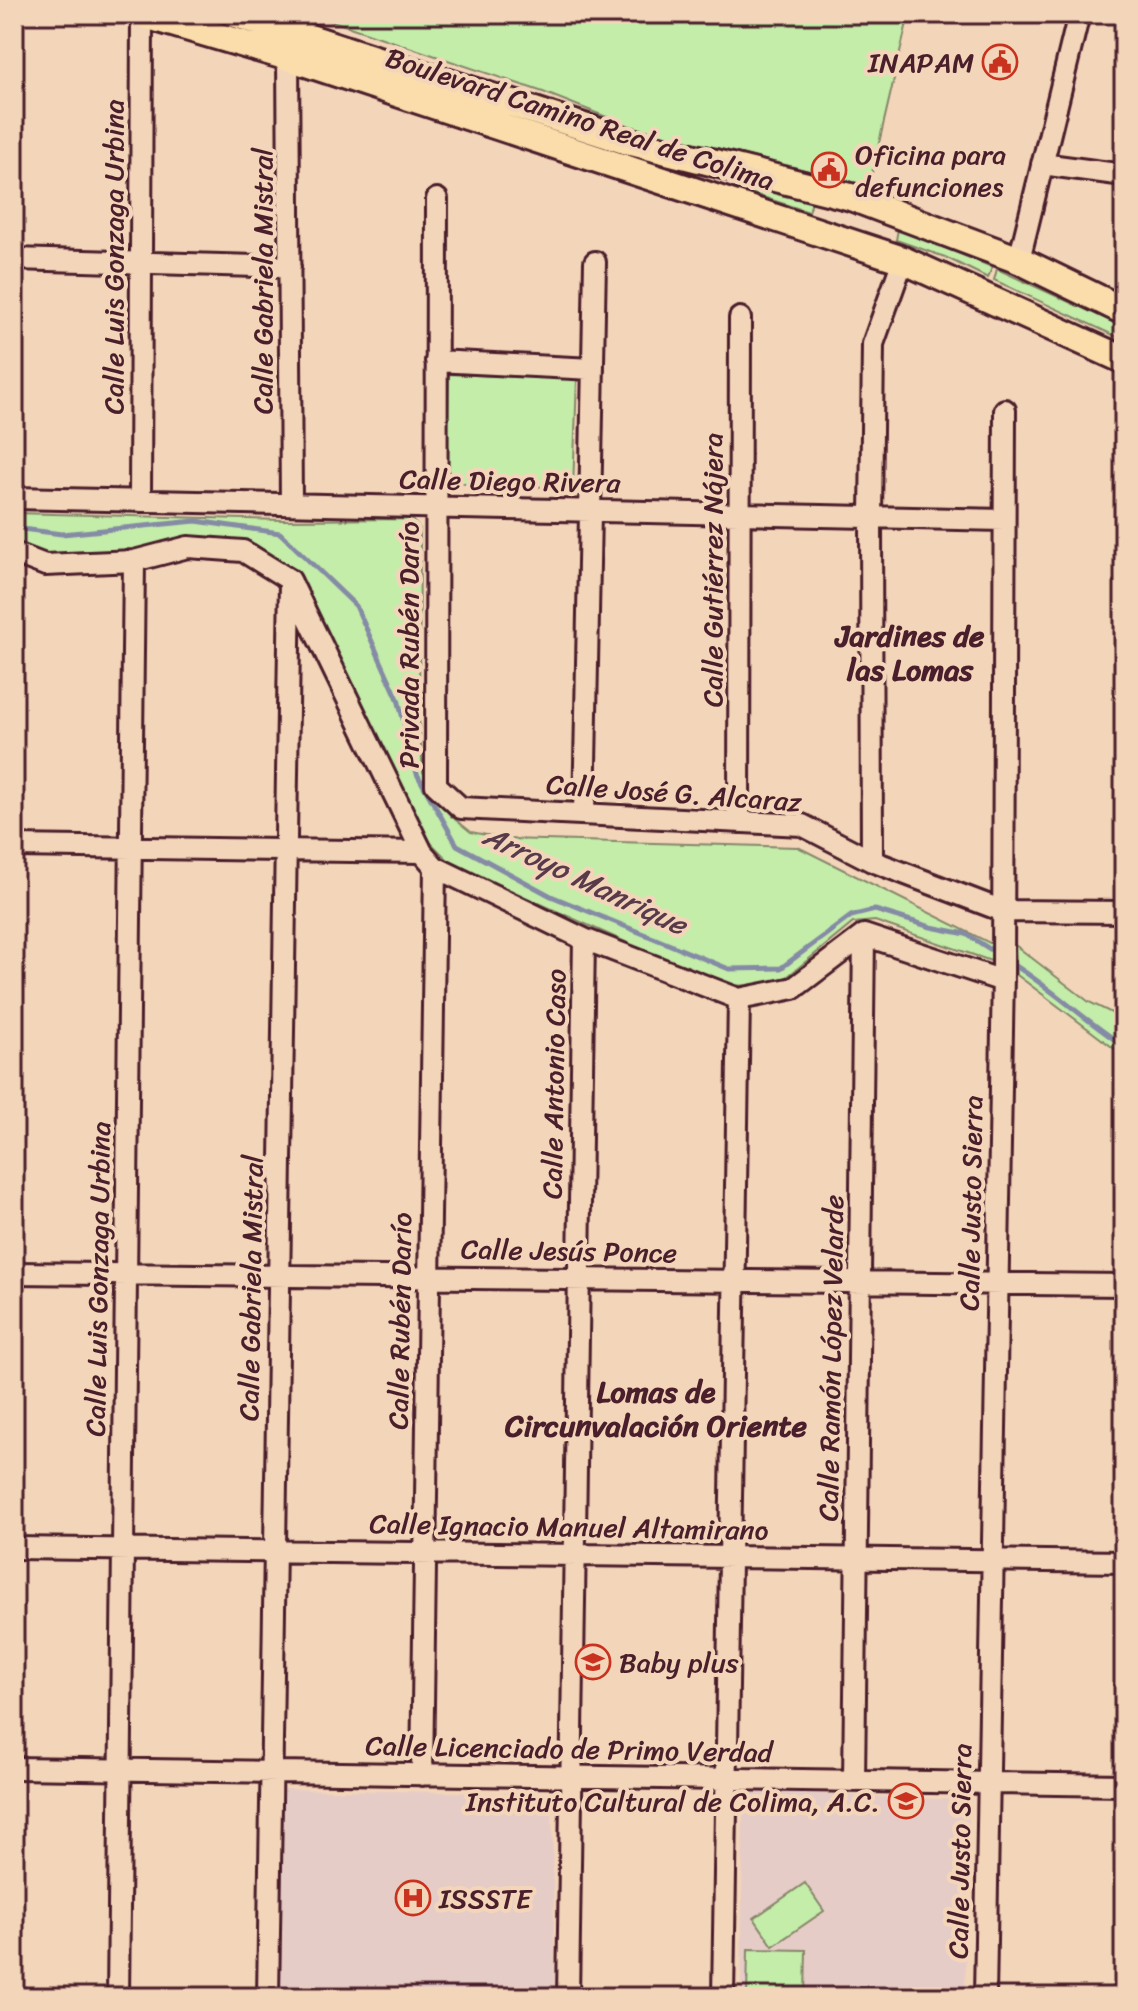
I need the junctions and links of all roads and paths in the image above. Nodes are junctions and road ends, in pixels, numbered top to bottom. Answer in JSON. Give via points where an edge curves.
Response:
{"nodes":[{"id":1,"x":142,"y":14,"type":"edge"},
{"id":2,"x":236,"y":14,"type":"edge"},
{"id":3,"x":1079,"y":14,"type":"edge"},
{"id":4,"x":288,"y":57,"type":"junction"},
{"id":5,"x":1042,"y":164,"type":"junction"},
{"id":6,"x":1124,"y":175,"type":"edge"},
{"id":7,"x":826,"y":190,"type":"junction"},
{"id":8,"x":437,"y":199,"type":"dead end"},
{"id":9,"x":887,"y":211,"type":"junction"},
{"id":10,"x":817,"y":230,"type":"junction"},
{"id":11,"x":868,"y":248,"type":"junction"},
{"id":12,"x":14,"y":259,"type":"edge"},
{"id":13,"x":903,"y":260,"type":"junction"},
{"id":14,"x":1019,"y":260,"type":"junction"},
{"id":15,"x":595,"y":262,"type":"dead end"},
{"id":16,"x":141,"y":263,"type":"junction"},
{"id":17,"x":290,"y":267,"type":"junction"},
{"id":18,"x":1124,"y":311,"type":"edge"},
{"id":19,"x":740,"y":318,"type":"dead end"},
{"id":20,"x":1124,"y":360,"type":"edge"},
{"id":21,"x":436,"y":361,"type":"junction"},
{"id":22,"x":593,"y":369,"type":"junction"},
{"id":23,"x":1005,"y":410,"type":"dead end"},
{"id":24,"x":14,"y":498,"type":"edge"},
{"id":25,"x":140,"y":501,"type":"junction"},
{"id":26,"x":291,"y":504,"type":"junction"},
{"id":27,"x":436,"y":507,"type":"junction"},
{"id":28,"x":590,"y":511,"type":"junction"},
{"id":29,"x":740,"y":514,"type":"junction"},
{"id":30,"x":871,"y":517,"type":"junction"},
{"id":31,"x":1004,"y":520,"type":"junction"},
{"id":32,"x":14,"y":553,"type":"edge"},
{"id":33,"x":134,"y":561,"type":"junction"},
{"id":34,"x":290,"y":580,"type":"junction"},
{"id":35,"x":448,"y":796,"type":"joint"},
{"id":36,"x":584,"y":814,"type":"junction"},
{"id":37,"x":739,"y":822,"type":"junction"},
{"id":38,"x":14,"y":846,"type":"edge"},
{"id":39,"x":131,"y":848,"type":"junction"},
{"id":40,"x":286,"y":850,"type":"junction"},
{"id":41,"x":429,"y":860,"type":"junction"},
{"id":42,"x":872,"y":861,"type":"junction"},
{"id":43,"x":1124,"y":912,"type":"edge"},
{"id":44,"x":1003,"y":920,"type":"junction"},
{"id":45,"x":864,"y":935,"type":"junction"},
{"id":46,"x":584,"y":939,"type":"junction"},
{"id":47,"x":1003,"y":977,"type":"junction"},
{"id":48,"x":739,"y":999,"type":"junction"},
{"id":49,"x":14,"y":1273,"type":"edge"},
{"id":50,"x":126,"y":1274,"type":"junction"},
{"id":51,"x":279,"y":1275,"type":"junction"},
{"id":52,"x":429,"y":1277,"type":"junction"},
{"id":53,"x":579,"y":1279,"type":"junction"},
{"id":54,"x":734,"y":1281,"type":"junction"},
{"id":55,"x":860,"y":1282,"type":"junction"},
{"id":56,"x":997,"y":1283,"type":"junction"},
{"id":57,"x":1124,"y":1285,"type":"edge"},
{"id":58,"x":14,"y":1548,"type":"edge"},
{"id":59,"x":123,"y":1549,"type":"junction"},
{"id":60,"x":275,"y":1551,"type":"junction"},
{"id":61,"x":425,"y":1553,"type":"junction"},
{"id":62,"x":575,"y":1555,"type":"junction"},
{"id":63,"x":730,"y":1557,"type":"junction"},
{"id":64,"x":856,"y":1558,"type":"junction"},
{"id":65,"x":993,"y":1560,"type":"junction"},
{"id":66,"x":1124,"y":1562,"type":"edge"},
{"id":67,"x":14,"y":1768,"type":"edge"},
{"id":68,"x":121,"y":1770,"type":"junction"},
{"id":69,"x":271,"y":1772,"type":"junction"},
{"id":70,"x":422,"y":1775,"type":"junction"},
{"id":71,"x":571,"y":1777,"type":"junction"},
{"id":72,"x":726,"y":1779,"type":"junction"},
{"id":73,"x":854,"y":1781,"type":"junction"},
{"id":74,"x":989,"y":1783,"type":"junction"},
{"id":75,"x":1124,"y":1785,"type":"edge"},
{"id":76,"x":118,"y":1997,"type":"edge"},
{"id":77,"x":268,"y":1997,"type":"edge"},
{"id":78,"x":568,"y":1997,"type":"edge"},
{"id":79,"x":723,"y":1997,"type":"edge"},
{"id":80,"x":985,"y":1997,"type":"edge"}],
"edges":[{"from":1,"to":4,"type":"main road","name":"Boulevard Camino Real de Colima"},
{"from":1,"to":16,"type":"street","name":"Calle Luis Gonzaga Urbina"},
{"from":2,"to":7,"type":"main road","name":"Boulevard Camino Real de Colima","via":[[627,141]]},
{"from":3,"to":5,"type":"street"},
{"from":4,"to":10,"type":"main road","name":"Boulevard Camino Real de Colima"},
{"from":4,"to":17,"type":"street","name":"Calle Gabriela Mistral"},
{"from":5,"to":6,"type":"street"},
{"from":5,"to":14,"type":"street"},
{"from":7,"to":9,"type":"main road","name":"Boulevard Camino Real de Colima"},
{"from":7,"to":10,"type":"main road","via":[[833,212]]},
{"from":8,"to":21,"type":"street","name":"Privada Rubén Darío"},
{"from":9,"to":11,"type":"main road","via":[[870,226]]},
{"from":9,"to":14,"type":"main road","name":"Boulevard Camino Real de Colima"},
{"from":10,"to":11,"type":"main road","name":"Boulevard Camino Real de Colima"},
{"from":11,"to":13,"type":"main road","name":"Boulevard Camino Real de Colima"},
{"from":12,"to":16,"type":"street"},
{"from":13,"to":20,"type":"main road","name":"Boulevard Camino Real de Colima"},
{"from":13,"to":30,"type":"street","via":[[873,344]]},
{"from":14,"to":18,"type":"main road","name":"Boulevard Camino Real de Colima"},
{"from":15,"to":22,"type":"street"},
{"from":16,"to":17,"type":"street"},
{"from":16,"to":25,"type":"street","name":"Calle Luis Gonzaga Urbina"},
{"from":17,"to":26,"type":"street","name":"Calle Gabriela Mistral"},
{"from":19,"to":29,"type":"street","name":"Calle Gutiérrez Nájera"},
{"from":21,"to":22,"type":"street"},
{"from":21,"to":27,"type":"street","name":"Privada Rubén Darío"},
{"from":22,"to":28,"type":"street"},
{"from":23,"to":31,"type":"street","name":"Calle Justo Sierra"},
{"from":24,"to":25,"type":"street","name":"Calle Diego Rivera"},
{"from":25,"to":26,"type":"street","name":"Calle Diego Rivera"},
{"from":26,"to":27,"type":"street","name":"Calle Diego Rivera"},
{"from":27,"to":28,"type":"street","name":"Calle Diego Rivera"},
{"from":27,"to":35,"type":"street","name":"Privada Rubén Darío","via":[[436,785]]},
{"from":28,"to":29,"type":"street","name":"Calle Diego Rivera"},
{"from":28,"to":36,"type":"street"},
{"from":29,"to":30,"type":"street","name":"Calle Diego Rivera"},
{"from":29,"to":37,"type":"street","name":"Calle Gutiérrez Nájera"},
{"from":30,"to":31,"type":"street","name":"Calle Diego Rivera"},
{"from":30,"to":42,"type":"street"},
{"from":31,"to":44,"type":"street","name":"Calle Justo Sierra"},
{"from":32,"to":33,"type":"street","via":[[45,565]]},
{"from":33,"to":34,"type":"street","via":[[188,547],[243,551]]},
{"from":33,"to":39,"type":"street","name":"Calle Luis Gonzaga Urbina"},
{"from":34,"to":40,"type":"street","name":"Calle Gabriela Mistral"},
{"from":34,"to":41,"type":"street"},
{"from":35,"to":36,"type":"street","name":"Calle José G. Alcaraz","via":[[461,808]]},
{"from":36,"to":37,"type":"street","name":"Calle José G. Alcaraz"},
{"from":37,"to":42,"type":"street","name":"Calle José G. Alcaraz","via":[[802,825]]},
{"from":38,"to":39,"type":"street"},
{"from":39,"to":40,"type":"street"},
{"from":39,"to":50,"type":"street","name":"Calle Luis Gonzaga Urbina"},
{"from":40,"to":41,"type":"street"},
{"from":40,"to":51,"type":"street","name":"Calle Gabriela Mistral"},
{"from":41,"to":46,"type":"street"},
{"from":41,"to":52,"type":"street","name":"Calle Rubén Darío"},
{"from":42,"to":44,"type":"street","name":"Calle José G. Alcaraz"},
{"from":43,"to":44,"type":"street","name":"Calle José G. Alcaraz"},
{"from":44,"to":47,"type":"street","name":"Calle Justo Sierra"},
{"from":45,"to":47,"type":"street"},
{"from":45,"to":48,"type":"street","via":[[794,988]]},
{"from":45,"to":55,"type":"street","name":"Calle Ramón López Velarde"},
{"from":46,"to":48,"type":"street"},
{"from":46,"to":53,"type":"street","name":"Calle Antonio Caso"},
{"from":47,"to":56,"type":"street","name":"Calle Justo Sierra"},
{"from":48,"to":54,"type":"street"},
{"from":49,"to":50,"type":"street","name":"Calle Jesús Ponce"},
{"from":50,"to":51,"type":"street","name":"Calle Jesús Ponce"},
{"from":50,"to":59,"type":"street","name":"Calle Luis Gonzaga Urbina"},
{"from":51,"to":52,"type":"street","name":"Calle Jesús Ponce"},
{"from":51,"to":60,"type":"street","name":"Calle Gabriela Mistral"},
{"from":52,"to":53,"type":"street","name":"Calle Jesús Ponce"},
{"from":52,"to":61,"type":"street","name":"Calle Rubén Darío"},
{"from":53,"to":54,"type":"street","name":"Calle Jesús Ponce"},
{"from":53,"to":62,"type":"street","name":"Calle Antonio Caso"},
{"from":54,"to":55,"type":"street","name":"Calle Jesús Ponce"},
{"from":54,"to":63,"type":"street"},
{"from":55,"to":56,"type":"street","name":"Calle Jesús Ponce"},
{"from":55,"to":64,"type":"street","name":"Calle Ramón López Velarde"},
{"from":56,"to":57,"type":"street","name":"Calle Jesús Ponce"},
{"from":56,"to":65,"type":"street","name":"Calle Justo Sierra"},
{"from":58,"to":59,"type":"street","name":"Calle Ignacio Manuel Altamirano"},
{"from":59,"to":60,"type":"street","name":"Calle Ignacio Manuel Altamirano"},
{"from":59,"to":68,"type":"street","name":"Calle Luis Gonzaga Urbina"},
{"from":60,"to":61,"type":"street","name":"Calle Ignacio Manuel Altamirano"},
{"from":60,"to":69,"type":"street","name":"Calle Gabriela Mistral"},
{"from":61,"to":62,"type":"street","name":"Calle Ignacio Manuel Altamirano"},
{"from":61,"to":70,"type":"street","name":"Calle Rubén Darío"},
{"from":62,"to":63,"type":"street","name":"Calle Ignacio Manuel Altamirano"},
{"from":62,"to":71,"type":"street","name":"Calle Antonio Caso"},
{"from":63,"to":64,"type":"street","name":"Calle Ignacio Manuel Altamirano"},
{"from":63,"to":72,"type":"street"},
{"from":64,"to":65,"type":"street","name":"Calle Ignacio Manuel Altamirano"},
{"from":64,"to":73,"type":"street","name":"Calle Ramón López Velarde"},
{"from":65,"to":66,"type":"street","name":"Calle Ignacio Manuel Altamirano"},
{"from":65,"to":74,"type":"street","name":"Calle Justo Sierra"},
{"from":67,"to":68,"type":"street","name":"Calle Licenciado de Primo Verdad"},
{"from":68,"to":69,"type":"street","name":"Calle Licenciado de Primo Verdad"},
{"from":68,"to":76,"type":"street","name":"Calle Luis Gonzaga Urbina"},
{"from":69,"to":70,"type":"street","name":"Calle Licenciado de Primo Verdad"},
{"from":69,"to":77,"type":"street","name":"Calle Gabriela Mistral"},
{"from":70,"to":71,"type":"street","name":"Calle Licenciado de Primo Verdad"},
{"from":71,"to":72,"type":"street","name":"Calle Licenciado de Primo Verdad"},
{"from":71,"to":78,"type":"street","name":"Calle Antonio Caso"},
{"from":72,"to":73,"type":"street","name":"Calle Licenciado de Primo Verdad"},
{"from":72,"to":79,"type":"street"},
{"from":73,"to":74,"type":"street","name":"Calle Licenciado de Primo Verdad"},
{"from":74,"to":75,"type":"street","name":"Calle Licenciado de Primo Verdad"},
{"from":74,"to":80,"type":"street","name":"Calle Justo Sierra"}]}
